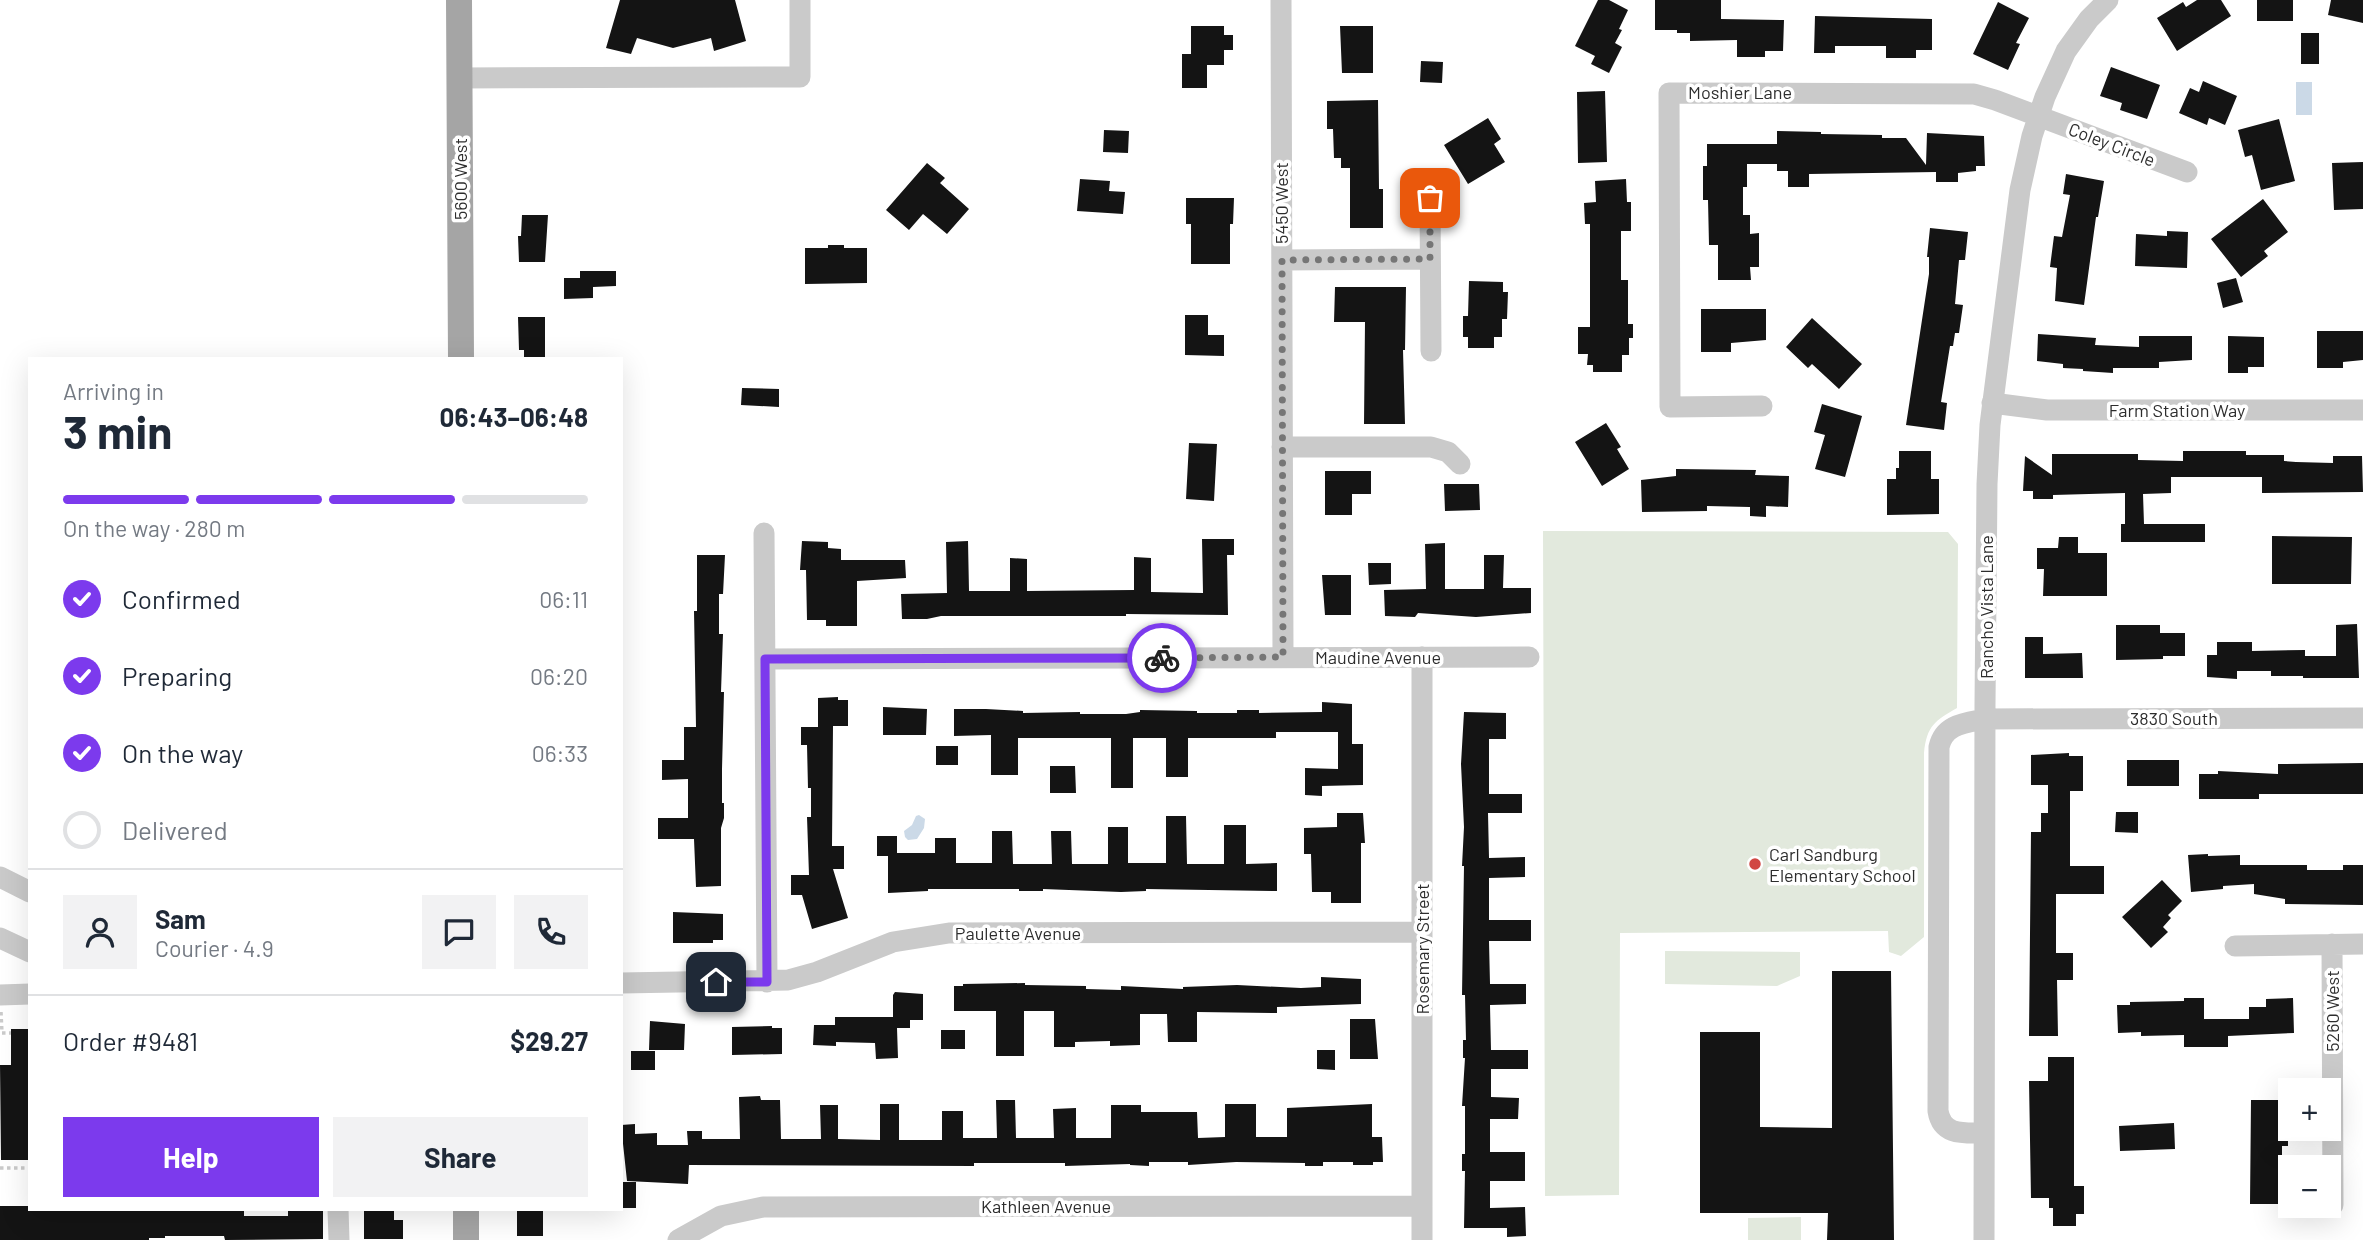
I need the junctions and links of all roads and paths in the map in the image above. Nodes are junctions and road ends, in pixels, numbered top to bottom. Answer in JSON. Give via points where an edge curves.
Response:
{"nodes":[{"id":1,"x":459,"y":0,"type":"edge"},
{"id":2,"x":800,"y":0,"type":"edge"},
{"id":3,"x":1281,"y":0,"type":"edge"},
{"id":4,"x":2108,"y":0,"type":"edge"},
{"id":5,"x":460,"y":78,"type":"junction"},
{"id":6,"x":2038,"y":116,"type":"junction"},
{"id":7,"x":2187,"y":172,"type":"dead end"},
{"id":8,"x":1430,"y":198,"type":"dead end"},
{"id":9,"x":1430,"y":259,"type":"junction"},
{"id":10,"x":1282,"y":260,"type":"junction"},
{"id":11,"x":1431,"y":351,"type":"dead end"},
{"id":12,"x":461,"y":357,"type":"edge"},
{"id":13,"x":1992,"y":403,"type":"junction"},
{"id":14,"x":1762,"y":405,"type":"dead end"},
{"id":15,"x":2363,"y":410,"type":"edge"},
{"id":16,"x":1282,"y":447,"type":"junction"},
{"id":17,"x":1460,"y":464,"type":"dead end"},
{"id":18,"x":764,"y":533,"type":"dead end"},
{"id":19,"x":1283,"y":657,"type":"junction"},
{"id":20,"x":1422,"y":657,"type":"junction"},
{"id":21,"x":1529,"y":657,"type":"dead end"},
{"id":22,"x":765,"y":659,"type":"junction"},
{"id":23,"x":2363,"y":718,"type":"edge"},
{"id":24,"x":1985,"y":719,"type":"junction"},
{"id":25,"x":0,"y":877,"type":"edge"},
{"id":26,"x":28,"y":891,"type":"edge"},
{"id":27,"x":1422,"y":932,"type":"junction"},
{"id":28,"x":2,"y":940,"type":"edge"},
{"id":29,"x":2332,"y":944,"type":"junction"},
{"id":30,"x":2363,"y":944,"type":"edge"},
{"id":31,"x":2235,"y":946,"type":"dead end"},
{"id":32,"x":28,"y":951,"type":"edge"},
{"id":33,"x":767,"y":982,"type":"junction"},
{"id":34,"x":623,"y":983,"type":"edge"},
{"id":35,"x":28,"y":995,"type":"edge"},
{"id":36,"x":1,"y":1002,"type":"edge"},
{"id":37,"x":1,"y":1033,"type":"edge"},
{"id":38,"x":11,"y":1033,"type":"dead end"},
{"id":39,"x":1984,"y":1133,"type":"junction"},
{"id":40,"x":2333,"y":1155,"type":"edge"},
{"id":41,"x":0,"y":1168,"type":"edge"},
{"id":42,"x":28,"y":1168,"type":"edge"},
{"id":43,"x":1422,"y":1206,"type":"junction"},
{"id":44,"x":338,"y":1211,"type":"edge"},
{"id":45,"x":466,"y":1211,"type":"edge"},
{"id":46,"x":339,"y":1240,"type":"edge"},
{"id":47,"x":466,"y":1240,"type":"edge"},
{"id":48,"x":678,"y":1240,"type":"edge"},
{"id":49,"x":1423,"y":1240,"type":"edge"},
{"id":50,"x":1984,"y":1240,"type":"edge"}],
"edges":[{"from":1,"to":5,"type":"main road","name":"5600 West"},
{"from":2,"to":5,"type":"street","via":[[800,77]]},
{"from":3,"to":10,"type":"street","name":"5450 West"},
{"from":4,"to":6,"type":"street","name":"Rancho Vista Lane","via":[[2066,51]]},
{"from":5,"to":12,"type":"main road","name":"5600 West"},
{"from":6,"to":7,"type":"street","name":"Coley Circle"},
{"from":6,"to":13,"type":"street","name":"Rancho Vista Lane","via":[[2020,190]]},
{"from":6,"to":14,"type":"street","name":"Moshier Lane","via":[[1963,93],[1670,93],[1670,407]]},
{"from":8,"to":9,"type":"street"},
{"from":9,"to":10,"type":"street"},
{"from":9,"to":11,"type":"street"},
{"from":10,"to":16,"type":"street","name":"5450 West"},
{"from":13,"to":15,"type":"street","name":"Farm Station Way","via":[[2047,410]]},
{"from":13,"to":24,"type":"street","name":"Rancho Vista Lane"},
{"from":16,"to":17,"type":"street","via":[[1431,447],[1448,452]]},
{"from":16,"to":19,"type":"street","name":"5450 West"},
{"from":18,"to":22,"type":"street"},
{"from":19,"to":20,"type":"street","name":"Maudine Avenue"},
{"from":19,"to":22,"type":"street","name":"Maudine Avenue"},
{"from":20,"to":21,"type":"street","name":"Maudine Avenue"},
{"from":20,"to":27,"type":"street","name":"Rosemary Street"},
{"from":22,"to":33,"type":"street"},
{"from":23,"to":24,"type":"street","name":"3830 South"},
{"from":24,"to":39,"type":"street","name":"Rancho Vista Lane"},
{"from":24,"to":39,"type":"street","name":"3830 South","via":[[1951,728],[1939,747],[1938,1084],[1938,1116],[1944,1126],[1954,1132]]},
{"from":25,"to":26,"type":"street"},
{"from":27,"to":33,"type":"street","name":"Paulette Avenue","via":[[942,933],[892,942],[807,976]]},
{"from":27,"to":43,"type":"street","name":"Rosemary Street"},
{"from":28,"to":32,"type":"street"},
{"from":29,"to":30,"type":"street"},
{"from":29,"to":31,"type":"street"},
{"from":29,"to":40,"type":"street","name":"5260 West"},
{"from":33,"to":34,"type":"street","name":"Paulette Avenue"},
{"from":35,"to":36,"type":"street"},
{"from":36,"to":37,"type":"path"},
{"from":37,"to":38,"type":"path"},
{"from":39,"to":50,"type":"street","name":"Rancho Vista Lane"},
{"from":41,"to":42,"type":"path"},
{"from":43,"to":48,"type":"street","name":"Kathleen Avenue","via":[[778,1206],[721,1216]]},
{"from":43,"to":49,"type":"street","name":"Rosemary Street"},
{"from":44,"to":46,"type":"street"},
{"from":45,"to":47,"type":"main road"}]}
